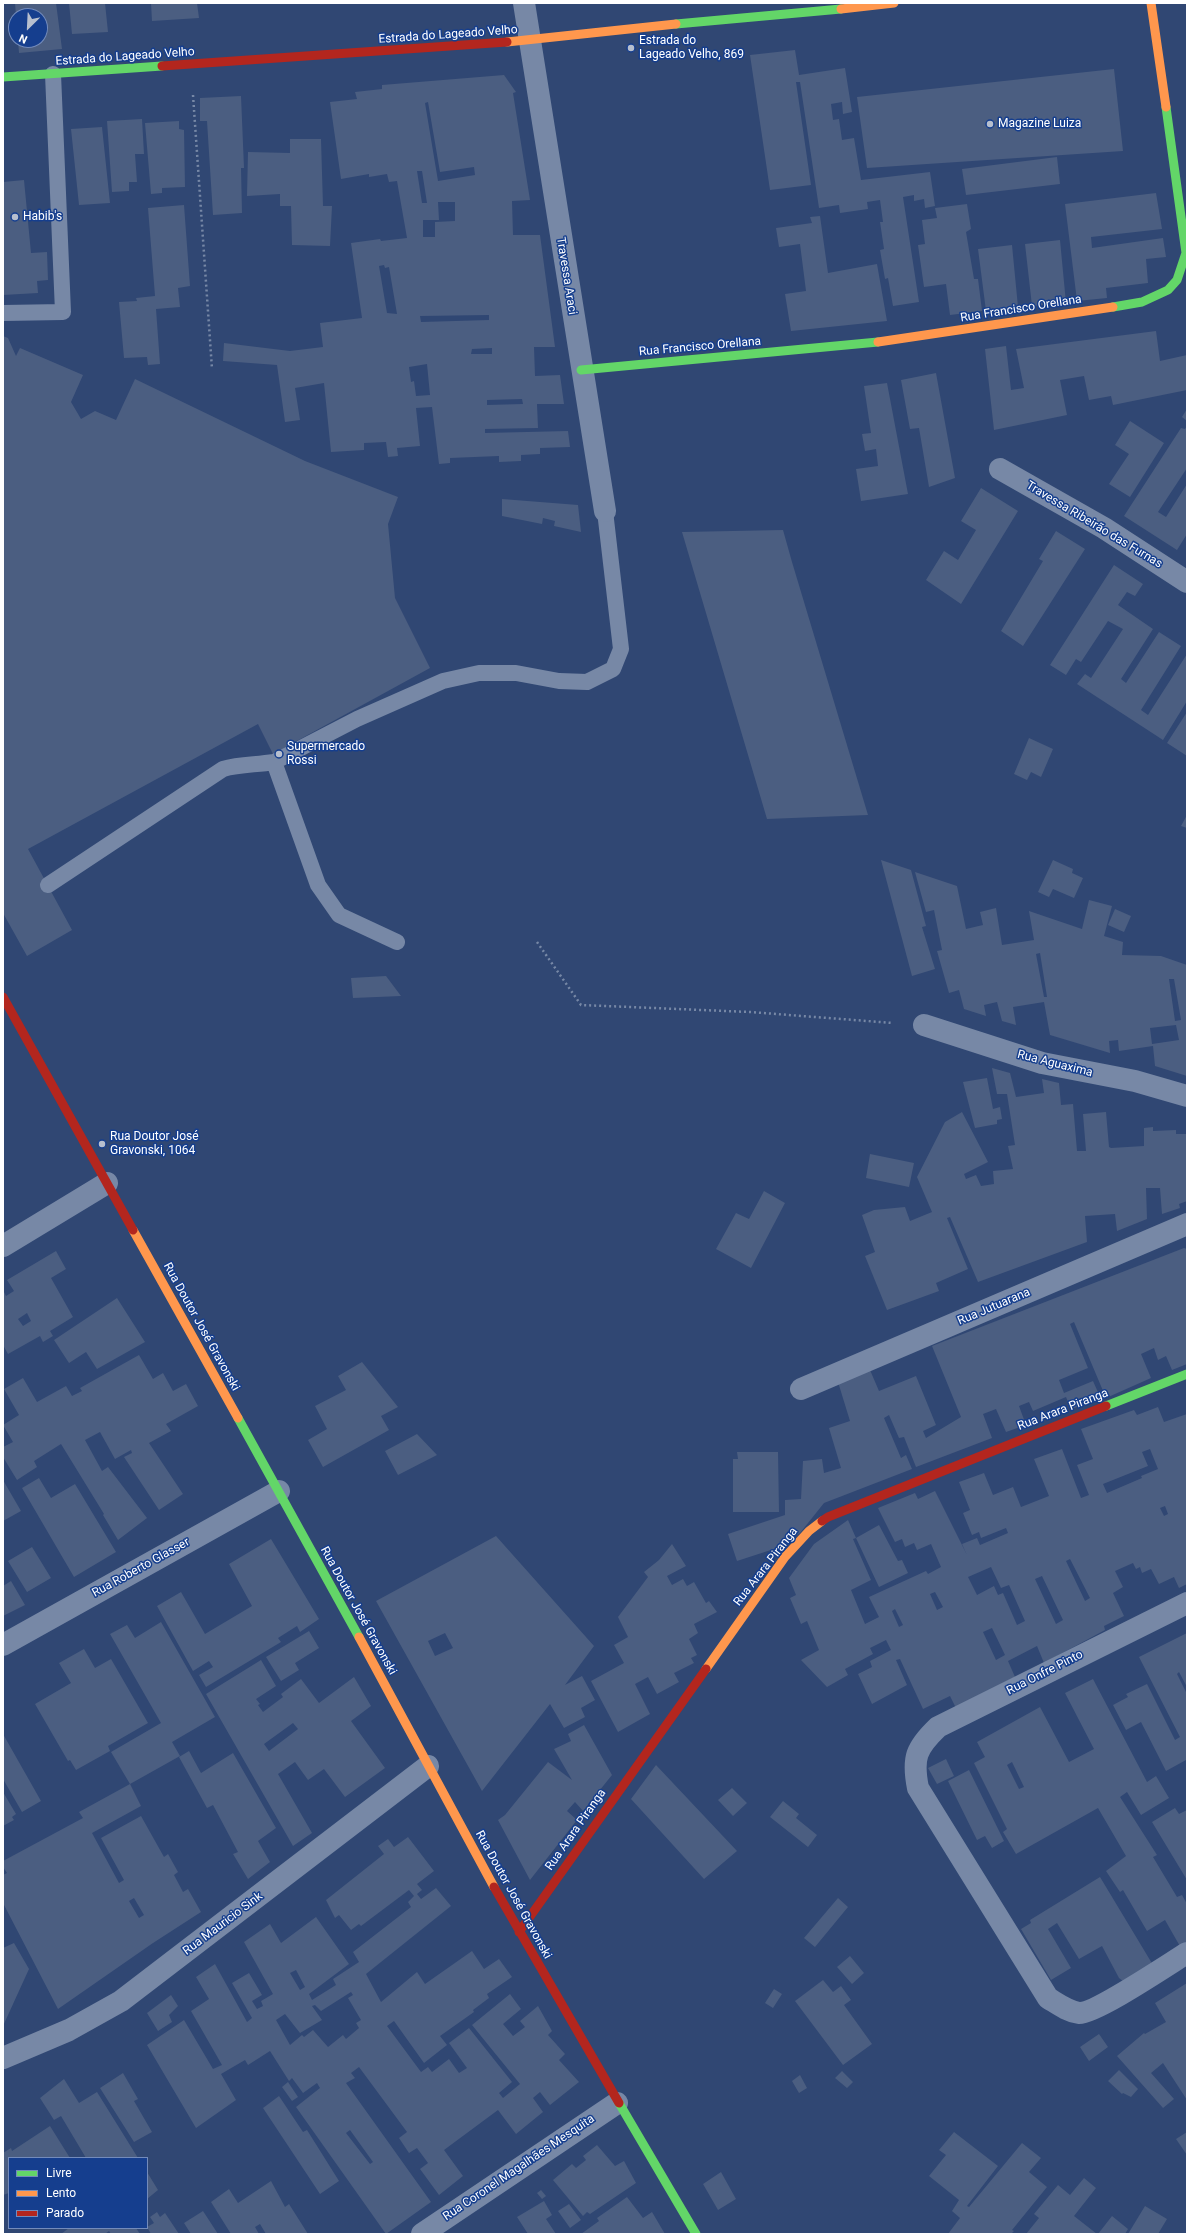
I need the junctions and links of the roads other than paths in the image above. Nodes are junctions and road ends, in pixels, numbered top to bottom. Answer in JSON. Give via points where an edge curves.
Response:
{"nodes":[{"id":1,"x":524,"y":3,"type":"edge"},
{"id":2,"x":894,"y":3,"type":"edge"},
{"id":3,"x":1150,"y":3,"type":"edge"},
{"id":4,"x":819,"y":7,"type":"edge"},
{"id":5,"x":529,"y":41,"type":"junction"},
{"id":6,"x":53,"y":74,"type":"junction"},
{"id":7,"x":3,"y":77,"type":"edge"},
{"id":8,"x":3,"y":313,"type":"edge"},
{"id":9,"x":581,"y":370,"type":"junction"},
{"id":10,"x":1000,"y":469,"type":"dead end"},
{"id":11,"x":605,"y":511,"type":"joint"},
{"id":12,"x":1187,"y":582,"type":"edge"},
{"id":13,"x":274,"y":762,"type":"junction"},
{"id":14,"x":48,"y":885,"type":"dead end"},
{"id":15,"x":397,"y":942,"type":"dead end"},
{"id":16,"x":3,"y":997,"type":"edge"},
{"id":17,"x":924,"y":1025,"type":"road end"},
{"id":18,"x":1187,"y":1096,"type":"edge"},
{"id":19,"x":107,"y":1183,"type":"junction"},
{"id":20,"x":1187,"y":1224,"type":"edge"},
{"id":21,"x":3,"y":1246,"type":"edge"},
{"id":22,"x":1187,"y":1374,"type":"edge"},
{"id":23,"x":801,"y":1389,"type":"dead end"},
{"id":24,"x":279,"y":1491,"type":"junction"},
{"id":25,"x":1187,"y":1603,"type":"edge"},
{"id":26,"x":3,"y":1645,"type":"edge"},
{"id":27,"x":428,"y":1766,"type":"junction"},
{"id":28,"x":519,"y":1932,"type":"junction"},
{"id":29,"x":1187,"y":1953,"type":"edge"},
{"id":30,"x":3,"y":2058,"type":"edge"},
{"id":31,"x":617,"y":2103,"type":"junction"},
{"id":32,"x":422,"y":2234,"type":"edge"},
{"id":33,"x":696,"y":2234,"type":"edge"}],
"edges":[{"from":1,"to":5,"type":"street","name":"Travessa Araci"},
{"from":2,"to":4,"type":"street","name":"Estrada do Lageado Velho"},
{"from":3,"to":9,"type":"street","name":"Rua Francisco Orellana","via":[[1186,253],[1180,275],[1167,292],[1142,302],[904,340]]},
{"from":4,"to":5,"type":"street","name":"Estrada do Lageado Velho"},
{"from":5,"to":6,"type":"street","name":"Estrada do Lageado Velho"},
{"from":5,"to":9,"type":"street","name":"Travessa Araci"},
{"from":6,"to":7,"type":"street","name":"Estrada do Lageado Velho"},
{"from":6,"to":8,"type":"lane","via":[[64,312]]},
{"from":9,"to":11,"type":"street","name":"Travessa Araci"},
{"from":10,"to":12,"type":"street","name":"Travessa Ribeirão das Furnas","via":[[1104,528]]},
{"from":11,"to":13,"type":"lane","via":[[621,648],[613,670],[588,682],[559,681],[516,673],[479,673],[443,681],[357,719]]},
{"from":13,"to":14,"type":"lane","via":[[259,765],[240,764],[223,769]]},
{"from":13,"to":15,"type":"lane","via":[[322,891],[339,915]]},
{"from":16,"to":19,"type":"street","name":"Rua Doutor José Gravonski"},
{"from":17,"to":18,"type":"street","name":"Rua Aguaxima","via":[[1042,1063],[1135,1082]]},
{"from":19,"to":21,"type":"street"},
{"from":19,"to":24,"type":"street","name":"Rua Doutor José Gravonski"},
{"from":20,"to":23,"type":"street","name":"Rua Jutuarana"},
{"from":22,"to":28,"type":"street","name":"Rua Arara Piranga","via":[[882,1494],[828,1517],[809,1531],[785,1557]]},
{"from":24,"to":26,"type":"street","name":"Rua Roberto Glasser"},
{"from":24,"to":27,"type":"street","name":"Rua Doutor José Gravonski"},
{"from":25,"to":29,"type":"street","name":"Rua Onfre Pinto","via":[[938,1727],[923,1741],[915,1757],[918,1788],[1048,1998],[1063,2008],[1080,2013],[1101,2005]]},
{"from":27,"to":28,"type":"street","name":"Rua Doutor José Gravonski"},
{"from":27,"to":30,"type":"street","name":"Rua Mauricio Sink","via":[[121,2002],[68,2030]]},
{"from":28,"to":31,"type":"street","name":"Rua Doutor José Gravonski"},
{"from":31,"to":32,"type":"street","name":"Rua Coronel Magalhães Mesquita"},
{"from":31,"to":33,"type":"street","name":"Rua Doutor José Gravonski"}]}
